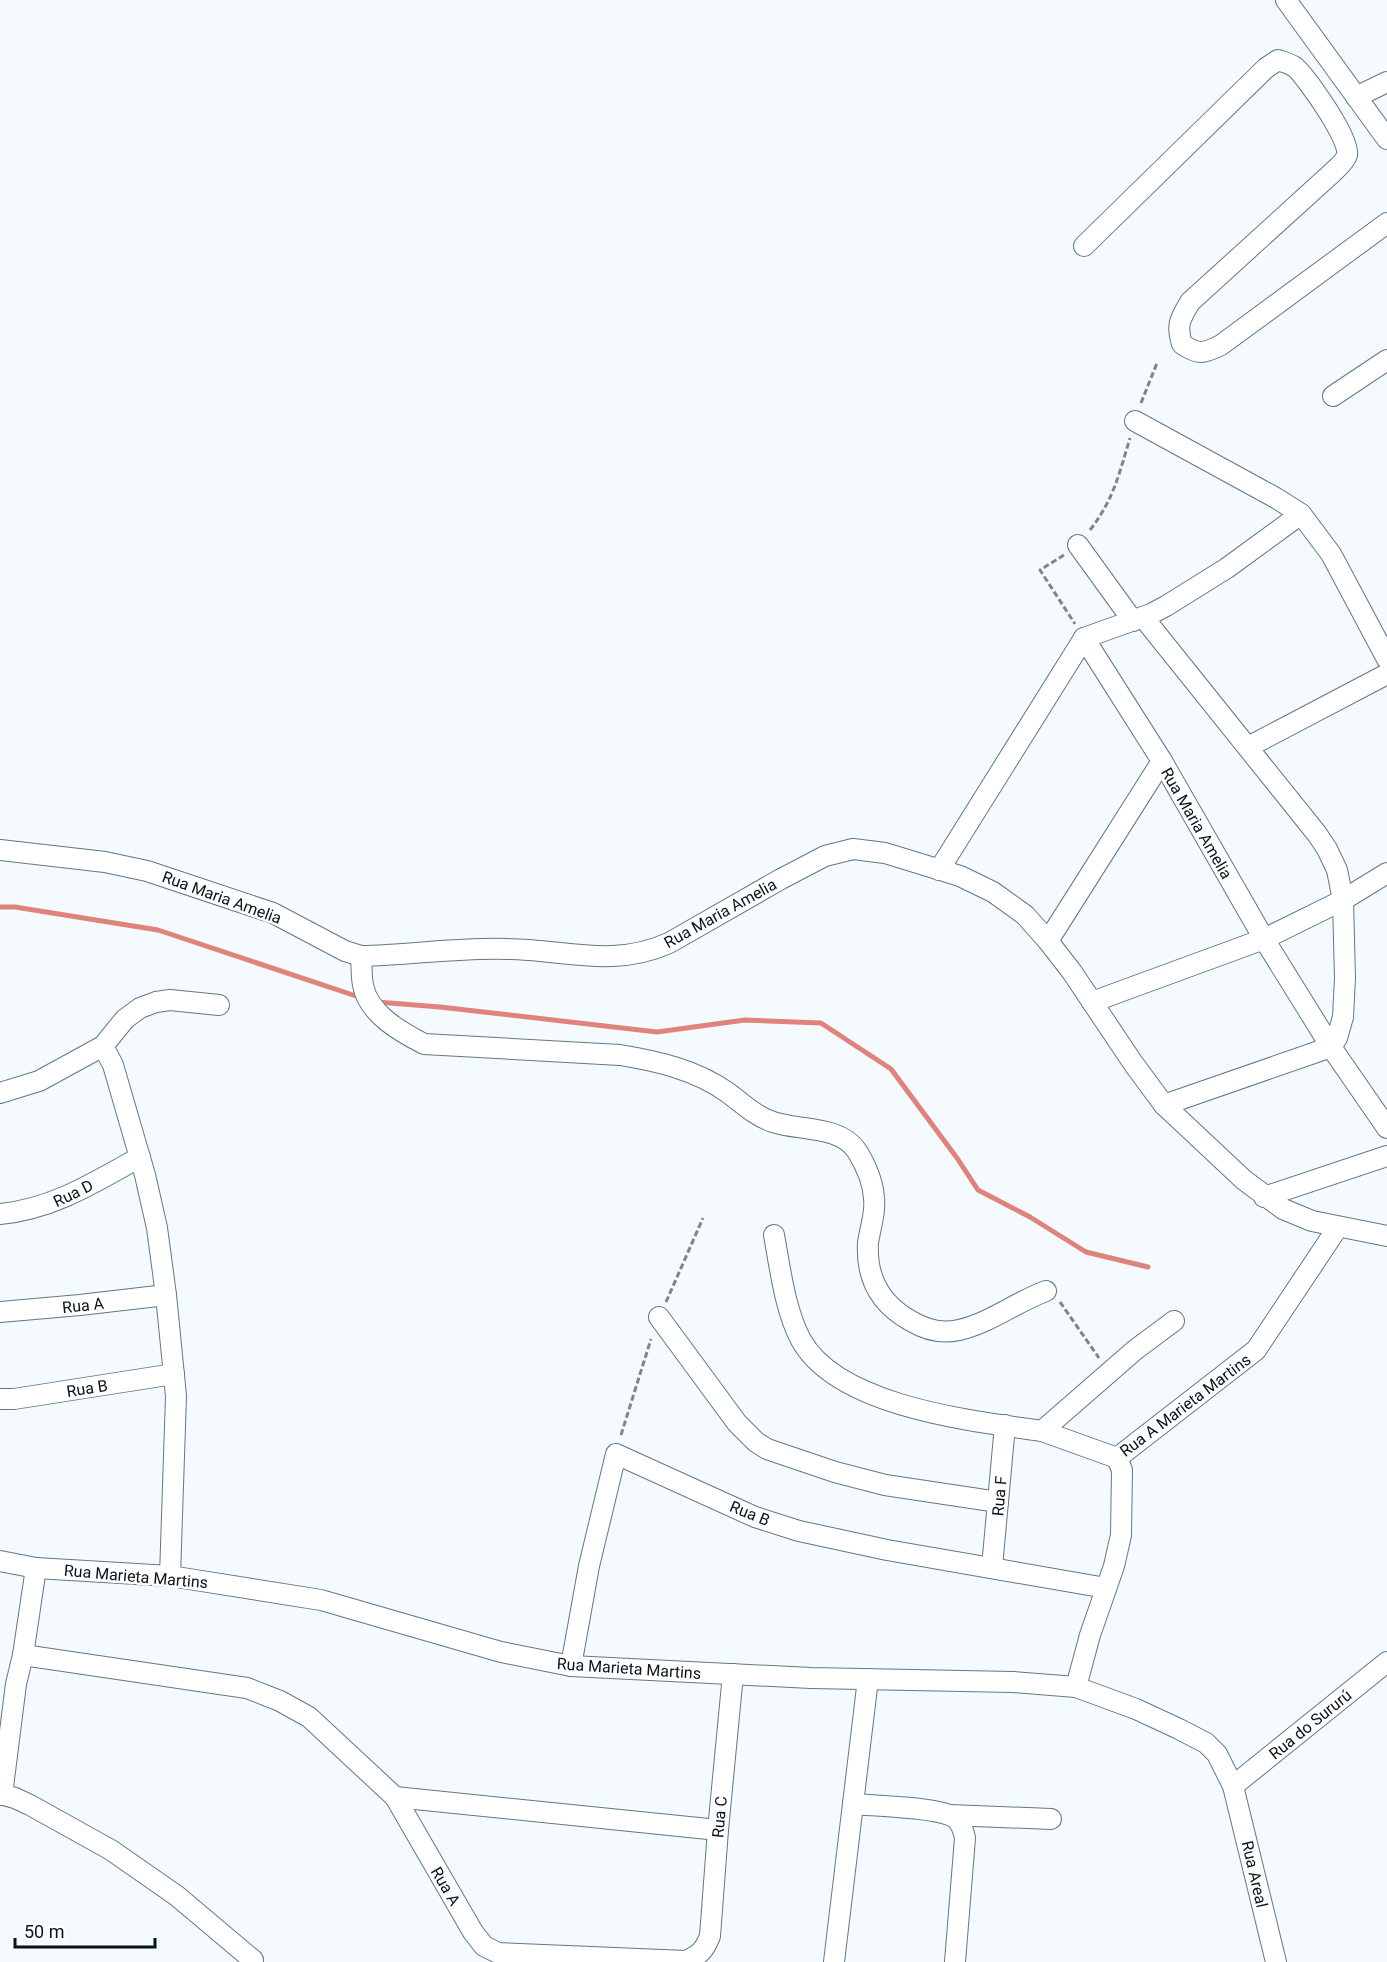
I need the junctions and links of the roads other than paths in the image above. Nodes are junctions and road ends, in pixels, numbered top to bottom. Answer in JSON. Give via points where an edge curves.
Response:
{"nodes":[{"id":1,"x":1286,"y":0,"type":"edge"},
{"id":2,"x":1387,"y":82,"type":"edge"},
{"id":3,"x":1356,"y":97,"type":"junction"},
{"id":4,"x":1387,"y":140,"type":"edge"},
{"id":5,"x":1387,"y":223,"type":"edge"},
{"id":6,"x":1084,"y":246,"type":"dead end"},
{"id":7,"x":1387,"y":360,"type":"edge"},
{"id":8,"x":1333,"y":396,"type":"dead end"},
{"id":9,"x":1135,"y":421,"type":"road end"},
{"id":10,"x":1301,"y":514,"type":"junction"},
{"id":11,"x":1078,"y":545,"type":"road end"},
{"id":12,"x":1138,"y":619,"type":"junction"},
{"id":13,"x":1084,"y":638,"type":"junction"},
{"id":14,"x":1387,"y":659,"type":"edge"},
{"id":15,"x":1387,"y":674,"type":"edge"},
{"id":16,"x":1248,"y":747,"type":"junction"},
{"id":17,"x":1162,"y":761,"type":"junction"},
{"id":18,"x":0,"y":850,"type":"edge"},
{"id":19,"x":939,"y":870,"type":"junction"},
{"id":20,"x":1387,"y":873,"type":"edge"},
{"id":21,"x":1343,"y":900,"type":"junction"},
{"id":22,"x":1264,"y":939,"type":"junction"},
{"id":23,"x":1048,"y":940,"type":"junction"},
{"id":24,"x":362,"y":956,"type":"junction"},
{"id":25,"x":1092,"y":1002,"type":"junction"},
{"id":26,"x":219,"y":1005,"type":"dead end"},
{"id":27,"x":103,"y":1046,"type":"junction"},
{"id":28,"x":1331,"y":1047,"type":"junction"},
{"id":29,"x":0,"y":1093,"type":"edge"},
{"id":30,"x":1164,"y":1105,"type":"junction"},
{"id":31,"x":1387,"y":1128,"type":"edge"},
{"id":32,"x":140,"y":1156,"type":"junction"},
{"id":33,"x":1387,"y":1156,"type":"edge"},
{"id":34,"x":1264,"y":1197,"type":"junction"},
{"id":35,"x":0,"y":1214,"type":"edge"},
{"id":36,"x":1338,"y":1227,"type":"junction"},
{"id":37,"x":774,"y":1235,"type":"dead end"},
{"id":38,"x":1387,"y":1236,"type":"edge"},
{"id":39,"x":1046,"y":1291,"type":"road end"},
{"id":40,"x":166,"y":1295,"type":"junction"},
{"id":41,"x":0,"y":1312,"type":"edge"},
{"id":42,"x":659,"y":1317,"type":"dead end"},
{"id":43,"x":1174,"y":1321,"type":"dead end"},
{"id":44,"x":174,"y":1374,"type":"junction"},
{"id":45,"x":0,"y":1399,"type":"edge"},
{"id":46,"x":1005,"y":1425,"type":"junction"},
{"id":47,"x":1042,"y":1431,"type":"junction"},
{"id":48,"x":1117,"y":1458,"type":"junction"},
{"id":49,"x":998,"y":1502,"type":"junction"},
{"id":50,"x":0,"y":1562,"type":"edge"},
{"id":51,"x":992,"y":1567,"type":"junction"},
{"id":52,"x":36,"y":1568,"type":"junction"},
{"id":53,"x":170,"y":1576,"type":"junction"},
{"id":54,"x":1106,"y":1588,"type":"junction"},
{"id":55,"x":23,"y":1655,"type":"junction"},
{"id":56,"x":1387,"y":1662,"type":"edge"},
{"id":57,"x":571,"y":1666,"type":"junction"},
{"id":58,"x":733,"y":1674,"type":"junction"},
{"id":59,"x":868,"y":1679,"type":"junction"},
{"id":60,"x":8,"y":1684,"type":"edge"},
{"id":61,"x":1076,"y":1687,"type":"junction"},
{"id":62,"x":1233,"y":1786,"type":"junction"},
{"id":63,"x":1,"y":1795,"type":"edge"},
{"id":64,"x":395,"y":1797,"type":"junction"},
{"id":65,"x":853,"y":1804,"type":"junction"},
{"id":66,"x":950,"y":1815,"type":"junction"},
{"id":67,"x":1051,"y":1819,"type":"dead end"},
{"id":68,"x":718,"y":1830,"type":"junction"},
{"id":69,"x":698,"y":1956,"type":"joint"},
{"id":70,"x":253,"y":1960,"type":"dead end"},
{"id":71,"x":834,"y":1962,"type":"edge"},
{"id":72,"x":955,"y":1962,"type":"edge"},
{"id":73,"x":1276,"y":1962,"type":"edge"}],
"edges":[{"from":1,"to":3,"type":"street"},
{"from":2,"to":3,"type":"street"},
{"from":3,"to":4,"type":"street"},
{"from":5,"to":6,"type":"street","via":[[1221,345],[1207,352],[1194,352],[1182,344],[1178,330],[1190,302],[1348,154],[1346,140],[1297,69],[1278,60]]},
{"from":7,"to":8,"type":"street"},
{"from":9,"to":10,"type":"street"},
{"from":10,"to":12,"type":"street","via":[[1227,568]]},
{"from":10,"to":14,"type":"street","via":[[1336,563]]},
{"from":11,"to":12,"type":"street"},
{"from":12,"to":13,"type":"street"},
{"from":12,"to":16,"type":"street"},
{"from":13,"to":17,"type":"street","name":"Rua Maria Amelia"},
{"from":13,"to":19,"type":"street"},
{"from":15,"to":16,"type":"street"},
{"from":16,"to":21,"type":"street","via":[[1327,849],[1337,870]]},
{"from":17,"to":22,"type":"street","name":"Rua Maria Amelia"},
{"from":17,"to":23,"type":"street"},
{"from":18,"to":24,"type":"street","name":"Rua Maria Amelia","via":[[147,871],[273,913]]},
{"from":19,"to":23,"type":"street","name":"Rua Maria Amelia","via":[[993,892],[1025,915]]},
{"from":19,"to":24,"type":"street","name":"Rua Maria Amelia","via":[[853,849],[825,856],[669,943],[624,956],[604,958],[509,949]]},
{"from":20,"to":21,"type":"street"},
{"from":21,"to":22,"type":"street"},
{"from":21,"to":28,"type":"street","via":[[1343,1017]]},
{"from":22,"to":25,"type":"street"},
{"from":22,"to":28,"type":"street","name":"Rua Maria Amelia"},
{"from":23,"to":25,"type":"street","name":"Rua Maria Amelia"},
{"from":24,"to":39,"type":"street","via":[[363,987],[377,1011],[400,1031],[424,1044],[650,1059],[710,1082],[759,1116],[849,1142],[869,1177],[875,1199],[868,1262],[880,1298],[895,1313],[916,1324],[939,1332],[960,1330]]},
{"from":25,"to":30,"type":"street","name":"Rua Maria Amelia"},
{"from":26,"to":27,"type":"street","via":[[156,1002],[125,1019]]},
{"from":27,"to":29,"type":"street","via":[[39,1081]]},
{"from":27,"to":32,"type":"street"},
{"from":28,"to":30,"type":"street"},
{"from":28,"to":31,"type":"street","name":"Rua Maria Amelia"},
{"from":30,"to":34,"type":"street","name":"Rua Maria Amelia"},
{"from":32,"to":35,"type":"street","name":"Rua D","via":[[70,1196]]},
{"from":32,"to":40,"type":"street","via":[[157,1228]]},
{"from":33,"to":34,"type":"street"},
{"from":34,"to":36,"type":"street","name":"Rua Maria Amelia","via":[[1312,1221]]},
{"from":36,"to":38,"type":"street","name":"Rua Maria Amelia"},
{"from":36,"to":48,"type":"street","name":"Rua A Marieta Martins","via":[[1256,1350]]},
{"from":37,"to":46,"type":"street","name":"Rua A Marieta Martins","via":[[783,1287],[801,1340],[824,1366],[847,1383],[900,1403]]},
{"from":40,"to":41,"type":"street","name":"Rua A"},
{"from":40,"to":44,"type":"street"},
{"from":42,"to":49,"type":"street","via":[[737,1423],[767,1449],[885,1485]]},
{"from":43,"to":47,"type":"street"},
{"from":44,"to":45,"type":"street","name":"Rua B"},
{"from":44,"to":53,"type":"street"},
{"from":46,"to":47,"type":"street","name":"Rua A Marieta Martins"},
{"from":46,"to":49,"type":"street","name":"Rua F"},
{"from":47,"to":48,"type":"street","name":"Rua A Marieta Martins"},
{"from":48,"to":54,"type":"street","via":[[1122,1470],[1122,1522],[1118,1552]]},
{"from":49,"to":51,"type":"street","name":"Rua F"},
{"from":50,"to":52,"type":"street","name":"Rua Marieta Martins"},
{"from":51,"to":54,"type":"street","name":"Rua B"},
{"from":51,"to":57,"type":"street","name":"Rua B","via":[[799,1531],[755,1517],[616,1454],[584,1588]]},
{"from":52,"to":53,"type":"street","name":"Rua Marieta Martins"},
{"from":52,"to":55,"type":"street"},
{"from":53,"to":57,"type":"street","name":"Rua Marieta Martins","via":[[321,1600],[501,1652]]},
{"from":54,"to":61,"type":"street"},
{"from":55,"to":60,"type":"street"},
{"from":55,"to":64,"type":"street","name":"Rua A","via":[[247,1688],[309,1717]]},
{"from":56,"to":62,"type":"street","name":"Rua do Sururú"},
{"from":57,"to":58,"type":"street","name":"Rua Marieta Martins"},
{"from":58,"to":59,"type":"street","name":"Rua Marieta Martins"},
{"from":58,"to":68,"type":"street","name":"Rua C"},
{"from":59,"to":61,"type":"street","name":"Rua Marieta Martins"},
{"from":59,"to":65,"type":"street"},
{"from":60,"to":63,"type":"street"},
{"from":61,"to":62,"type":"street","name":"Rua Marieta Martins","via":[[1136,1709],[1206,1743],[1217,1754]]},
{"from":62,"to":73,"type":"street","name":"Rua Areal"},
{"from":63,"to":70,"type":"street","via":[[30,1805],[111,1850],[177,1896]]},
{"from":64,"to":68,"type":"street"},
{"from":64,"to":69,"type":"street","name":"Rua A","via":[[484,1946],[498,1953],[686,1961]]},
{"from":65,"to":66,"type":"street"},
{"from":65,"to":71,"type":"street"},
{"from":66,"to":67,"type":"street"},
{"from":66,"to":72,"type":"street","via":[[962,1826],[964,1838]]},
{"from":68,"to":69,"type":"street","name":"Rua C","via":[[710,1936]]}]}
